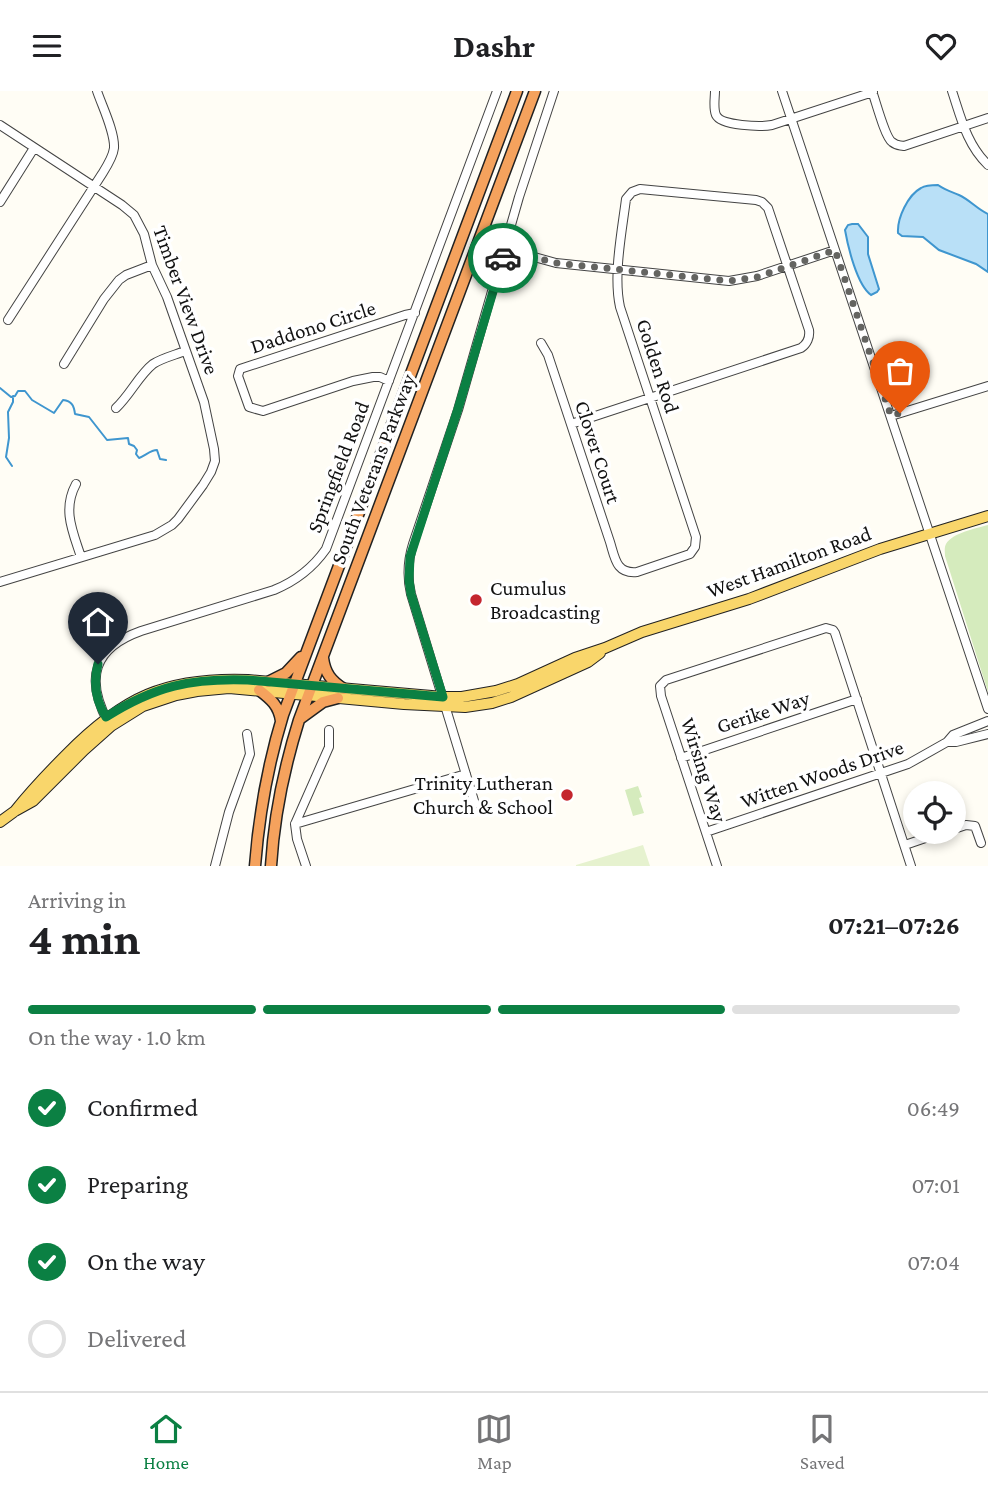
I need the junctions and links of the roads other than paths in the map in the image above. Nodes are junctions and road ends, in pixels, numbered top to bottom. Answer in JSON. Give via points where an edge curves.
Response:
{"nodes":[{"id":1,"x":97,"y":91,"type":"edge"},
{"id":2,"x":497,"y":91,"type":"edge"},
{"id":3,"x":517,"y":91,"type":"edge"},
{"id":4,"x":535,"y":91,"type":"edge"},
{"id":5,"x":554,"y":91,"type":"edge"},
{"id":6,"x":715,"y":91,"type":"edge"},
{"id":7,"x":782,"y":91,"type":"edge"},
{"id":8,"x":872,"y":91,"type":"edge"},
{"id":9,"x":952,"y":91,"type":"edge"},
{"id":10,"x":988,"y":118,"type":"edge"},
{"id":11,"x":791,"y":119,"type":"junction"},
{"id":12,"x":0,"y":125,"type":"edge"},
{"id":13,"x":964,"y":126,"type":"junction"},
{"id":14,"x":34,"y":148,"type":"junction"},
{"id":15,"x":988,"y":165,"type":"edge"},
{"id":16,"x":94,"y":186,"type":"junction"},
{"id":17,"x":0,"y":202,"type":"edge"},
{"id":18,"x":505,"y":249,"type":"junction"},
{"id":19,"x":835,"y":250,"type":"junction"},
{"id":20,"x":152,"y":265,"type":"junction"},
{"id":21,"x":788,"y":266,"type":"junction"},
{"id":22,"x":618,"y":270,"type":"junction"},
{"id":23,"x":415,"y":313,"type":"junction"},
{"id":24,"x":8,"y":320,"type":"dead end"},
{"id":25,"x":541,"y":343,"type":"dead end"},
{"id":26,"x":185,"y":351,"type":"junction"},
{"id":27,"x":64,"y":365,"type":"dead end"},
{"id":28,"x":390,"y":381,"type":"junction"},
{"id":29,"x":988,"y":386,"type":"edge"},
{"id":30,"x":650,"y":398,"type":"junction"},
{"id":31,"x":116,"y":408,"type":"dead end"},
{"id":32,"x":891,"y":416,"type":"junction"},
{"id":33,"x":570,"y":424,"type":"junction"},
{"id":34,"x":76,"y":484,"type":"dead end"},
{"id":35,"x":988,"y":516,"type":"edge"},
{"id":36,"x":930,"y":533,"type":"junction"},
{"id":37,"x":81,"y":557,"type":"junction"},
{"id":38,"x":624,"y":571,"type":"joint"},
{"id":39,"x":0,"y":582,"type":"edge"},
{"id":40,"x":307,"y":649,"type":"junction"},
{"id":41,"x":323,"y":654,"type":"junction"},
{"id":42,"x":268,"y":682,"type":"junction"},
{"id":43,"x":292,"y":689,"type":"junction"},
{"id":44,"x":259,"y":690,"type":"junction"},
{"id":45,"x":310,"y":691,"type":"junction"},
{"id":46,"x":341,"y":693,"type":"junction"},
{"id":47,"x":856,"y":699,"type":"junction"},
{"id":48,"x":444,"y":702,"type":"junction"},
{"id":49,"x":988,"y":709,"type":"edge"},
{"id":50,"x":299,"y":720,"type":"junction"},
{"id":51,"x":988,"y":721,"type":"edge"},
{"id":52,"x":108,"y":722,"type":"junction"},
{"id":53,"x":281,"y":722,"type":"junction"},
{"id":54,"x":329,"y":730,"type":"dead end"},
{"id":55,"x":247,"y":734,"type":"dead end"},
{"id":56,"x":988,"y":734,"type":"edge"},
{"id":57,"x":947,"y":742,"type":"junction"},
{"id":58,"x":681,"y":758,"type":"junction"},
{"id":59,"x":466,"y":774,"type":"junction"},
{"id":60,"x":881,"y":774,"type":"junction"},
{"id":61,"x":475,"y":804,"type":"dead end"},
{"id":62,"x":0,"y":823,"type":"edge"},
{"id":63,"x":295,"y":824,"type":"junction"},
{"id":64,"x":966,"y":825,"type":"edge"},
{"id":65,"x":706,"y":832,"type":"junction"},
{"id":66,"x":981,"y":843,"type":"dead end"},
{"id":67,"x":908,"y":844,"type":"edge"},
{"id":68,"x":905,"y":845,"type":"junction"},
{"id":69,"x":215,"y":866,"type":"edge"},
{"id":70,"x":255,"y":866,"type":"edge"},
{"id":71,"x":271,"y":866,"type":"edge"},
{"id":72,"x":306,"y":866,"type":"edge"},
{"id":73,"x":717,"y":866,"type":"edge"},
{"id":74,"x":911,"y":866,"type":"edge"}],
"edges":[{"from":1,"to":16,"type":"street","via":[[114,149]]},
{"from":2,"to":23,"type":"street","name":"Springfield Road"},
{"from":3,"to":40,"type":"highway","name":"South Veterans Parkway"},
{"from":4,"to":41,"type":"highway","name":"South Veterans Parkway"},
{"from":5,"to":18,"type":"street"},
{"from":6,"to":11,"type":"street","via":[[716,115],[726,122],[765,126]]},
{"from":7,"to":11,"type":"street"},
{"from":8,"to":11,"type":"street"},
{"from":8,"to":13,"type":"street","via":[[888,137],[895,144],[904,146]]},
{"from":9,"to":13,"type":"street"},
{"from":10,"to":13,"type":"street"},
{"from":11,"to":19,"type":"street"},
{"from":12,"to":14,"type":"street","name":"Timber View Drive"},
{"from":13,"to":15,"type":"street","via":[[972,146]]},
{"from":14,"to":16,"type":"street","name":"Timber View Drive"},
{"from":14,"to":17,"type":"street"},
{"from":16,"to":20,"type":"street","name":"Timber View Drive","via":[[138,221]]},
{"from":16,"to":24,"type":"street"},
{"from":18,"to":22,"type":"street","via":[[556,263]]},
{"from":18,"to":48,"type":"street","via":[[410,557],[411,594]]},
{"from":19,"to":21,"type":"street"},
{"from":19,"to":32,"type":"street"},
{"from":20,"to":26,"type":"street","name":"Timber View Drive"},
{"from":20,"to":27,"type":"street","via":[[119,280]]},
{"from":21,"to":22,"type":"street","via":[[729,281]]},
{"from":21,"to":22,"type":"street","name":"Golden Rod","via":[[769,211],[756,200],[640,188],[626,199]]},
{"from":21,"to":30,"type":"street","via":[[809,330],[801,348]]},
{"from":22,"to":30,"type":"street","name":"Golden Rod","via":[[620,307]]},
{"from":23,"to":28,"type":"street","name":"Springfield Road"},
{"from":23,"to":28,"type":"street","name":"Daddono Circle","via":[[240,369],[238,376],[249,407],[263,411],[365,379]]},
{"from":25,"to":33,"type":"street","name":"Clover Court"},
{"from":26,"to":31,"type":"street","via":[[150,366]]},
{"from":26,"to":37,"type":"street","name":"Timber View Drive","via":[[213,439],[211,472],[172,525],[155,535]]},
{"from":28,"to":52,"type":"street","name":"Springfield Road","via":[[326,549],[316,563],[274,590],[120,640],[103,656],[96,673],[98,702]]},
{"from":29,"to":32,"type":"street"},
{"from":30,"to":33,"type":"street"},
{"from":30,"to":38,"type":"street","name":"Golden Rod","via":[[696,537],[695,547],[668,562],[637,572]]},
{"from":32,"to":36,"type":"street"},
{"from":33,"to":38,"type":"street","name":"Clover Court","via":[[618,565]]},
{"from":34,"to":37,"type":"street","via":[[69,512]]},
{"from":35,"to":36,"type":"main road","name":"West Hamilton Road"},
{"from":36,"to":48,"type":"main road","name":"West Hamilton Road","via":[[749,599],[642,632],[518,684]]},
{"from":36,"to":49,"type":"street"},
{"from":37,"to":39,"type":"street"},
{"from":40,"to":42,"type":"highway","via":[[286,673]]},
{"from":40,"to":43,"type":"highway","name":"South Veterans Parkway"},
{"from":41,"to":45,"type":"highway","name":"South Veterans Parkway"},
{"from":41,"to":46,"type":"highway","via":[[326,673]]},
{"from":42,"to":43,"type":"main road"},
{"from":42,"to":52,"type":"main road","via":[[219,679],[185,683],[123,706]]},
{"from":43,"to":44,"type":"main road"},
{"from":43,"to":45,"type":"main road","name":"West Hamilton Road"},
{"from":43,"to":53,"type":"highway","name":"South Veterans Parkway"},
{"from":44,"to":52,"type":"main road","via":[[187,692]]},
{"from":44,"to":53,"type":"highway","via":[[278,707]]},
{"from":45,"to":46,"type":"main road","name":"West Hamilton Road"},
{"from":45,"to":50,"type":"highway","name":"South Veterans Parkway"},
{"from":46,"to":48,"type":"main road","name":"West Hamilton Road"},
{"from":46,"to":50,"type":"highway"},
{"from":47,"to":58,"type":"street","name":"Gerike Way"},
{"from":47,"to":58,"type":"street","name":"Wirsing Way","via":[[835,633],[829,628],[666,680],[660,686],[661,696]]},
{"from":47,"to":60,"type":"street"},
{"from":48,"to":59,"type":"street"},
{"from":50,"to":71,"type":"highway","name":"South Veterans Parkway","via":[[279,798]]},
{"from":51,"to":57,"type":"street","name":"Witten Woods Drive"},
{"from":52,"to":62,"type":"main road","via":[[33,801]]},
{"from":53,"to":70,"type":"highway","name":"South Veterans Parkway","via":[[264,793]]},
{"from":54,"to":63,"type":"street","via":[[329,747]]},
{"from":55,"to":69,"type":"street","via":[[250,754]]},
{"from":56,"to":57,"type":"street","name":"Witten Woods Drive"},
{"from":57,"to":60,"type":"street","name":"Witten Woods Drive"},
{"from":58,"to":65,"type":"street","name":"Wirsing Way"},
{"from":59,"to":61,"type":"street"},
{"from":59,"to":63,"type":"street"},
{"from":60,"to":65,"type":"street","name":"Witten Woods Drive"},
{"from":60,"to":68,"type":"street"},
{"from":63,"to":72,"type":"street"},
{"from":64,"to":66,"type":"street","via":[[975,826]]},
{"from":65,"to":73,"type":"street","name":"Wirsing Way"},
{"from":67,"to":68,"type":"street"},
{"from":68,"to":74,"type":"street"}]}
